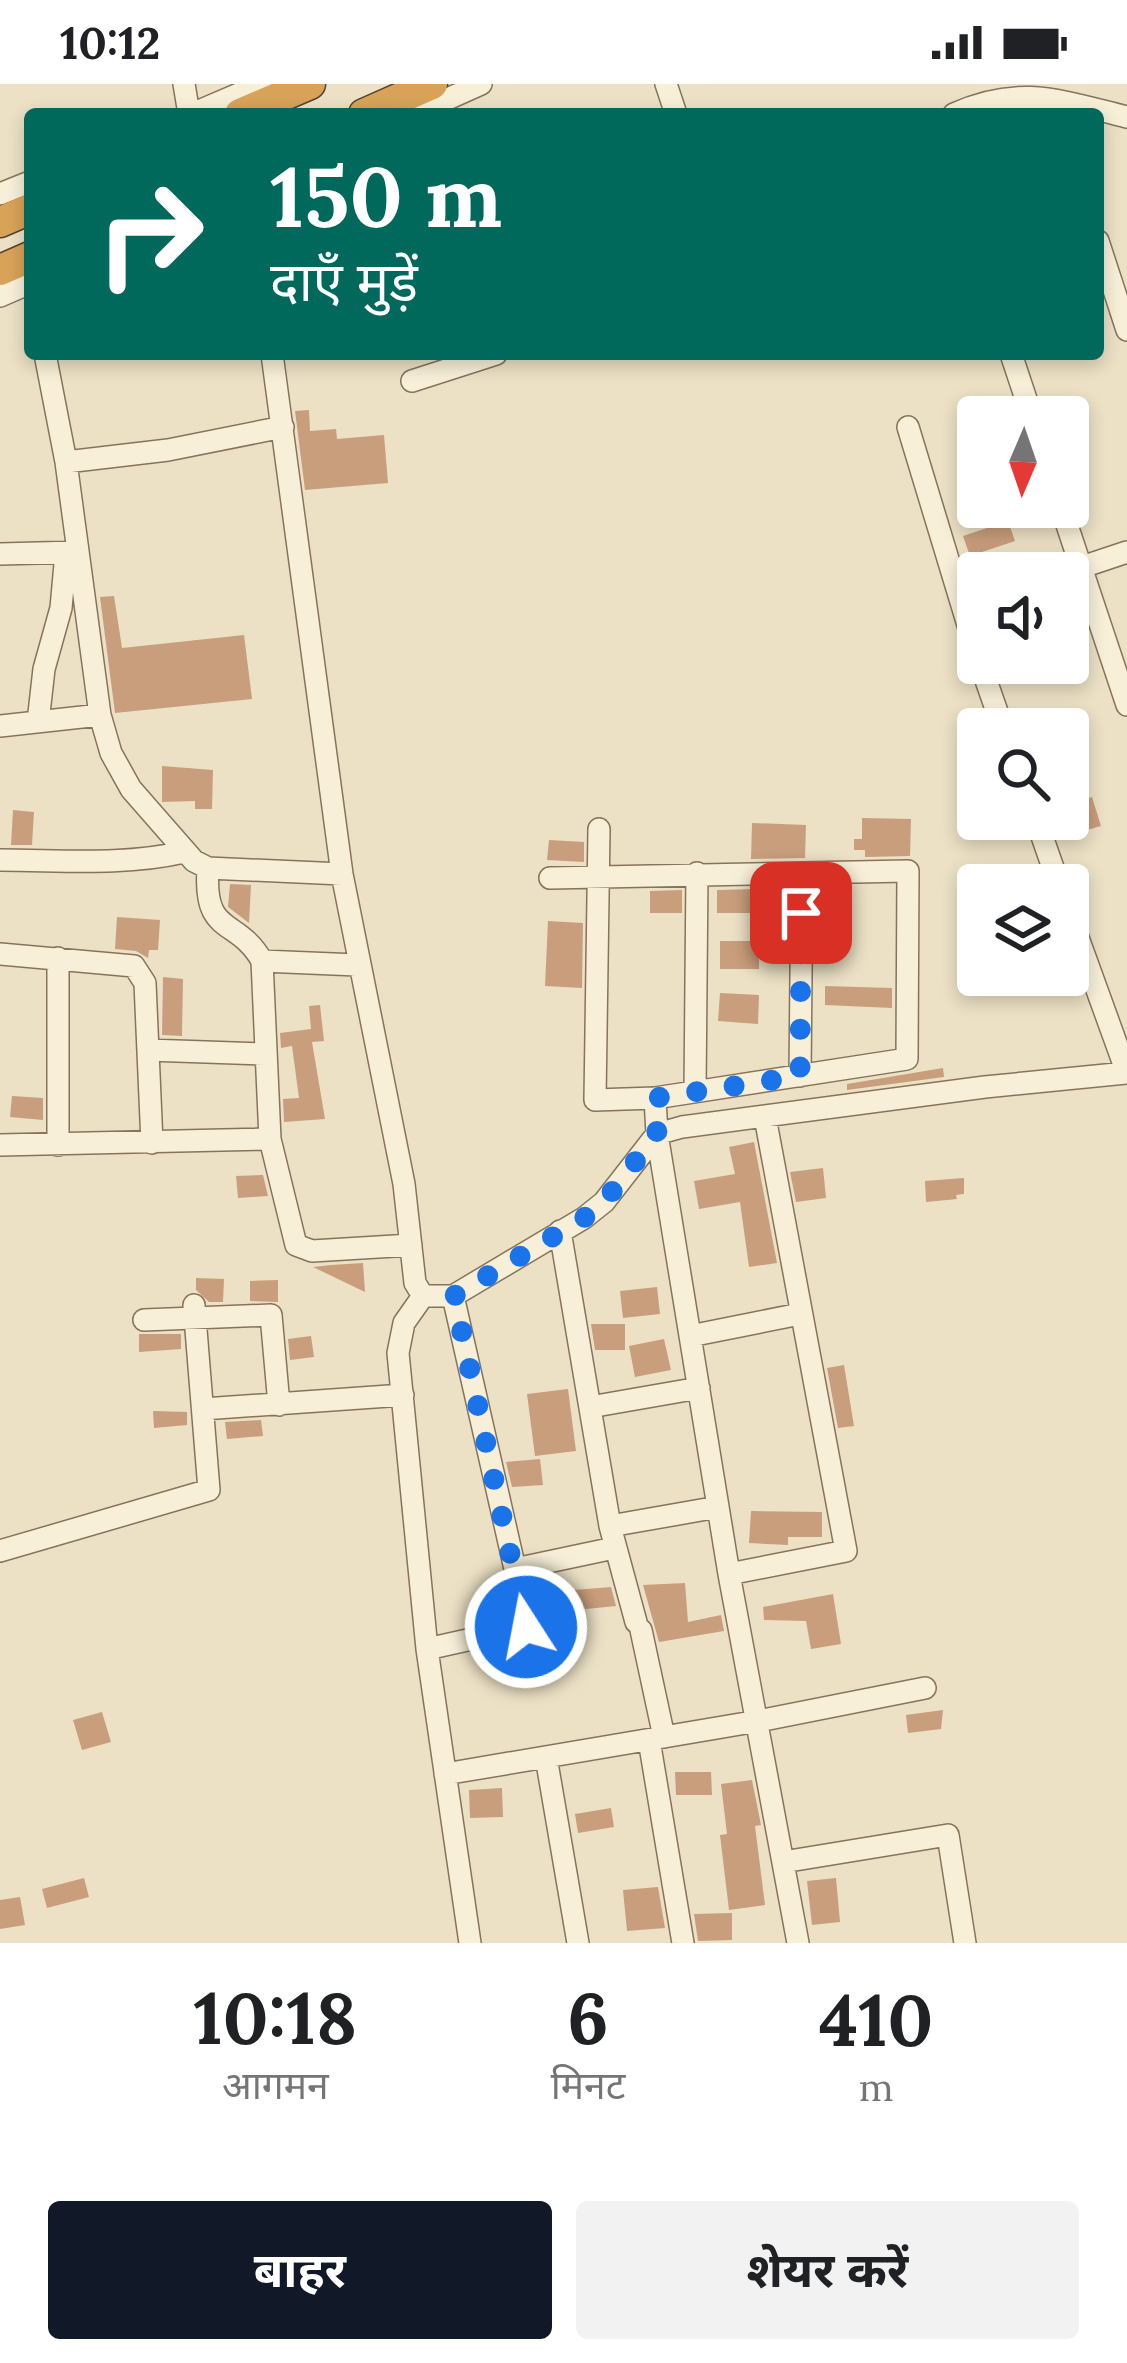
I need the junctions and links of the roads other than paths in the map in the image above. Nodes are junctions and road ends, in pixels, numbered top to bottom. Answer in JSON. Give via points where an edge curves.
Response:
{"nodes":[{"id":1,"x":262,"y":84,"type":"edge"},
{"id":2,"x":310,"y":84,"type":"edge"},
{"id":3,"x":432,"y":84,"type":"edge"},
{"id":4,"x":481,"y":84,"type":"edge"},
{"id":5,"x":235,"y":98,"type":"edge"},
{"id":6,"x":1054,"y":106,"type":"edge"},
{"id":7,"x":378,"y":108,"type":"edge"},
{"id":8,"x":427,"y":108,"type":"edge"},
{"id":9,"x":970,"y":108,"type":"edge"},
{"id":10,"x":1104,"y":259,"type":"edge"},
{"id":11,"x":1127,"y":330,"type":"edge"},
{"id":12,"x":46,"y":360,"type":"edge"},
{"id":13,"x":273,"y":360,"type":"edge"},
{"id":14,"x":477,"y":360,"type":"edge"},
{"id":15,"x":1013,"y":360,"type":"edge"},
{"id":16,"x":412,"y":381,"type":"dead end"},
{"id":17,"x":1025,"y":396,"type":"edge"},
{"id":18,"x":283,"y":427,"type":"junction"},
{"id":19,"x":908,"y":427,"type":"dead end"},
{"id":20,"x":67,"y":463,"type":"junction"},
{"id":21,"x":71,"y":552,"type":"junction"},
{"id":22,"x":1127,"y":552,"type":"edge"},
{"id":23,"x":0,"y":554,"type":"edge"},
{"id":24,"x":1089,"y":564,"type":"edge"},
{"id":25,"x":957,"y":570,"type":"edge"},
{"id":26,"x":1089,"y":612,"type":"edge"},
{"id":27,"x":1127,"y":705,"type":"edge"},
{"id":28,"x":100,"y":715,"type":"junction"},
{"id":29,"x":38,"y":722,"type":"junction"},
{"id":30,"x":0,"y":726,"type":"edge"},
{"id":31,"x":599,"y":829,"type":"dead end"},
{"id":32,"x":184,"y":851,"type":"junction"},
{"id":33,"x":0,"y":860,"type":"edge"},
{"id":34,"x":208,"y":868,"type":"junction"},
{"id":35,"x":697,"y":873,"type":"junction"},
{"id":36,"x":802,"y":873,"type":"junction"},
{"id":37,"x":341,"y":874,"type":"junction"},
{"id":38,"x":598,"y":874,"type":"junction"},
{"id":39,"x":550,"y":878,"type":"dead end"},
{"id":40,"x":0,"y":954,"type":"edge"},
{"id":41,"x":58,"y":958,"type":"junction"},
{"id":42,"x":262,"y":961,"type":"junction"},
{"id":43,"x":357,"y":965,"type":"junction"},
{"id":44,"x":1089,"y":968,"type":"edge"},
{"id":45,"x":148,"y":1050,"type":"junction"},
{"id":46,"x":265,"y":1054,"type":"junction"},
{"id":47,"x":1127,"y":1073,"type":"edge"},
{"id":48,"x":800,"y":1076,"type":"junction"},
{"id":49,"x":695,"y":1091,"type":"junction"},
{"id":50,"x":655,"y":1098,"type":"junction"},
{"id":51,"x":765,"y":1117,"type":"junction"},
{"id":52,"x":657,"y":1134,"type":"junction"},
{"id":53,"x":270,"y":1139,"type":"junction"},
{"id":54,"x":152,"y":1143,"type":"junction"},
{"id":55,"x":58,"y":1144,"type":"junction"},
{"id":56,"x":0,"y":1145,"type":"edge"},
{"id":57,"x":560,"y":1231,"type":"junction"},
{"id":58,"x":411,"y":1245,"type":"junction"},
{"id":59,"x":423,"y":1296,"type":"junction"},
{"id":60,"x":454,"y":1296,"type":"junction"},
{"id":61,"x":195,"y":1311,"type":"junction"},
{"id":62,"x":800,"y":1314,"type":"junction"},
{"id":63,"x":144,"y":1319,"type":"dead end"},
{"id":64,"x":690,"y":1336,"type":"junction"},
{"id":65,"x":699,"y":1388,"type":"junction"},
{"id":66,"x":403,"y":1395,"type":"junction"},
{"id":67,"x":279,"y":1405,"type":"junction"},
{"id":68,"x":590,"y":1407,"type":"junction"},
{"id":69,"x":203,"y":1408,"type":"junction"},
{"id":70,"x":718,"y":1508,"type":"junction"},
{"id":71,"x":612,"y":1537,"type":"junction"},
{"id":72,"x":0,"y":1551,"type":"edge"},
{"id":73,"x":515,"y":1569,"type":"junction"},
{"id":74,"x":729,"y":1574,"type":"junction"},
{"id":75,"x":427,"y":1649,"type":"junction"},
{"id":76,"x":925,"y":1688,"type":"dead end"},
{"id":77,"x":758,"y":1721,"type":"junction"},
{"id":78,"x":656,"y":1739,"type":"junction"},
{"id":79,"x":546,"y":1757,"type":"junction"},
{"id":80,"x":446,"y":1774,"type":"junction"},
{"id":81,"x":783,"y":1862,"type":"junction"},
{"id":82,"x":470,"y":1943,"type":"edge"},
{"id":83,"x":578,"y":1943,"type":"edge"},
{"id":84,"x":683,"y":1943,"type":"edge"},
{"id":85,"x":798,"y":1943,"type":"edge"},
{"id":86,"x":965,"y":1943,"type":"edge"}],
"edges":[{"from":1,"to":5,"type":"street"},
{"from":2,"to":5,"type":"highway"},
{"from":3,"to":7,"type":"highway"},
{"from":4,"to":8,"type":"street"},
{"from":6,"to":9,"type":"street","via":[[1014,94]]},
{"from":10,"to":11,"type":"street"},
{"from":12,"to":20,"type":"street"},
{"from":13,"to":18,"type":"street"},
{"from":14,"to":16,"type":"street"},
{"from":15,"to":17,"type":"street"},
{"from":18,"to":20,"type":"street"},
{"from":18,"to":37,"type":"street"},
{"from":19,"to":25,"type":"street"},
{"from":20,"to":21,"type":"street"},
{"from":21,"to":23,"type":"street"},
{"from":21,"to":28,"type":"street"},
{"from":21,"to":29,"type":"street"},
{"from":22,"to":24,"type":"street"},
{"from":26,"to":27,"type":"street"},
{"from":28,"to":29,"type":"street"},
{"from":28,"to":32,"type":"street","via":[[118,769]]},
{"from":29,"to":30,"type":"street"},
{"from":31,"to":38,"type":"street"},
{"from":32,"to":33,"type":"street","via":[[98,862]]},
{"from":32,"to":34,"type":"street"},
{"from":34,"to":37,"type":"street"},
{"from":34,"to":42,"type":"street","via":[[207,904]]},
{"from":35,"to":36,"type":"street"},
{"from":35,"to":38,"type":"street"},
{"from":35,"to":49,"type":"street"},
{"from":36,"to":48,"type":"street"},
{"from":36,"to":48,"type":"street","via":[[908,871],[907,1059]]},
{"from":37,"to":43,"type":"street"},
{"from":38,"to":39,"type":"street"},
{"from":38,"to":50,"type":"street","via":[[595,1100]]},
{"from":40,"to":41,"type":"street"},
{"from":41,"to":45,"type":"street","via":[[140,970]]},
{"from":41,"to":55,"type":"street"},
{"from":42,"to":43,"type":"street"},
{"from":42,"to":46,"type":"street"},
{"from":43,"to":58,"type":"street"},
{"from":44,"to":47,"type":"street"},
{"from":45,"to":46,"type":"street"},
{"from":45,"to":54,"type":"street"},
{"from":46,"to":53,"type":"street"},
{"from":47,"to":51,"type":"street"},
{"from":48,"to":49,"type":"street"},
{"from":49,"to":50,"type":"street"},
{"from":50,"to":52,"type":"street"},
{"from":51,"to":52,"type":"street"},
{"from":51,"to":62,"type":"street"},
{"from":52,"to":57,"type":"street","via":[[604,1202]]},
{"from":52,"to":64,"type":"street"},
{"from":53,"to":54,"type":"street"},
{"from":53,"to":58,"type":"street","via":[[296,1245]]},
{"from":54,"to":55,"type":"street"},
{"from":55,"to":56,"type":"street"},
{"from":57,"to":60,"type":"street"},
{"from":57,"to":68,"type":"street"},
{"from":58,"to":59,"type":"street"},
{"from":59,"to":60,"type":"street"},
{"from":59,"to":66,"type":"street","via":[[400,1337]]},
{"from":60,"to":73,"type":"street"},
{"from":61,"to":63,"type":"street"},
{"from":61,"to":67,"type":"street","via":[[271,1315]]},
{"from":61,"to":69,"type":"street"},
{"from":62,"to":64,"type":"street"},
{"from":62,"to":74,"type":"street","via":[[846,1551]]},
{"from":64,"to":65,"type":"street"},
{"from":65,"to":68,"type":"street"},
{"from":65,"to":70,"type":"street"},
{"from":66,"to":67,"type":"street"},
{"from":66,"to":75,"type":"street"},
{"from":67,"to":69,"type":"street"},
{"from":68,"to":71,"type":"street"},
{"from":69,"to":72,"type":"street","via":[[209,1490]]},
{"from":70,"to":71,"type":"street"},
{"from":70,"to":74,"type":"street"},
{"from":71,"to":73,"type":"street"},
{"from":71,"to":78,"type":"street","via":[[639,1626]]},
{"from":73,"to":75,"type":"street","via":[[526,1627]]},
{"from":74,"to":77,"type":"street"},
{"from":75,"to":80,"type":"street"},
{"from":76,"to":77,"type":"street"},
{"from":77,"to":78,"type":"street"},
{"from":77,"to":81,"type":"street"},
{"from":78,"to":79,"type":"street"},
{"from":78,"to":84,"type":"street"},
{"from":79,"to":80,"type":"street"},
{"from":79,"to":83,"type":"street"},
{"from":80,"to":82,"type":"street"},
{"from":81,"to":85,"type":"street"},
{"from":81,"to":86,"type":"street","via":[[948,1835]]}]}
